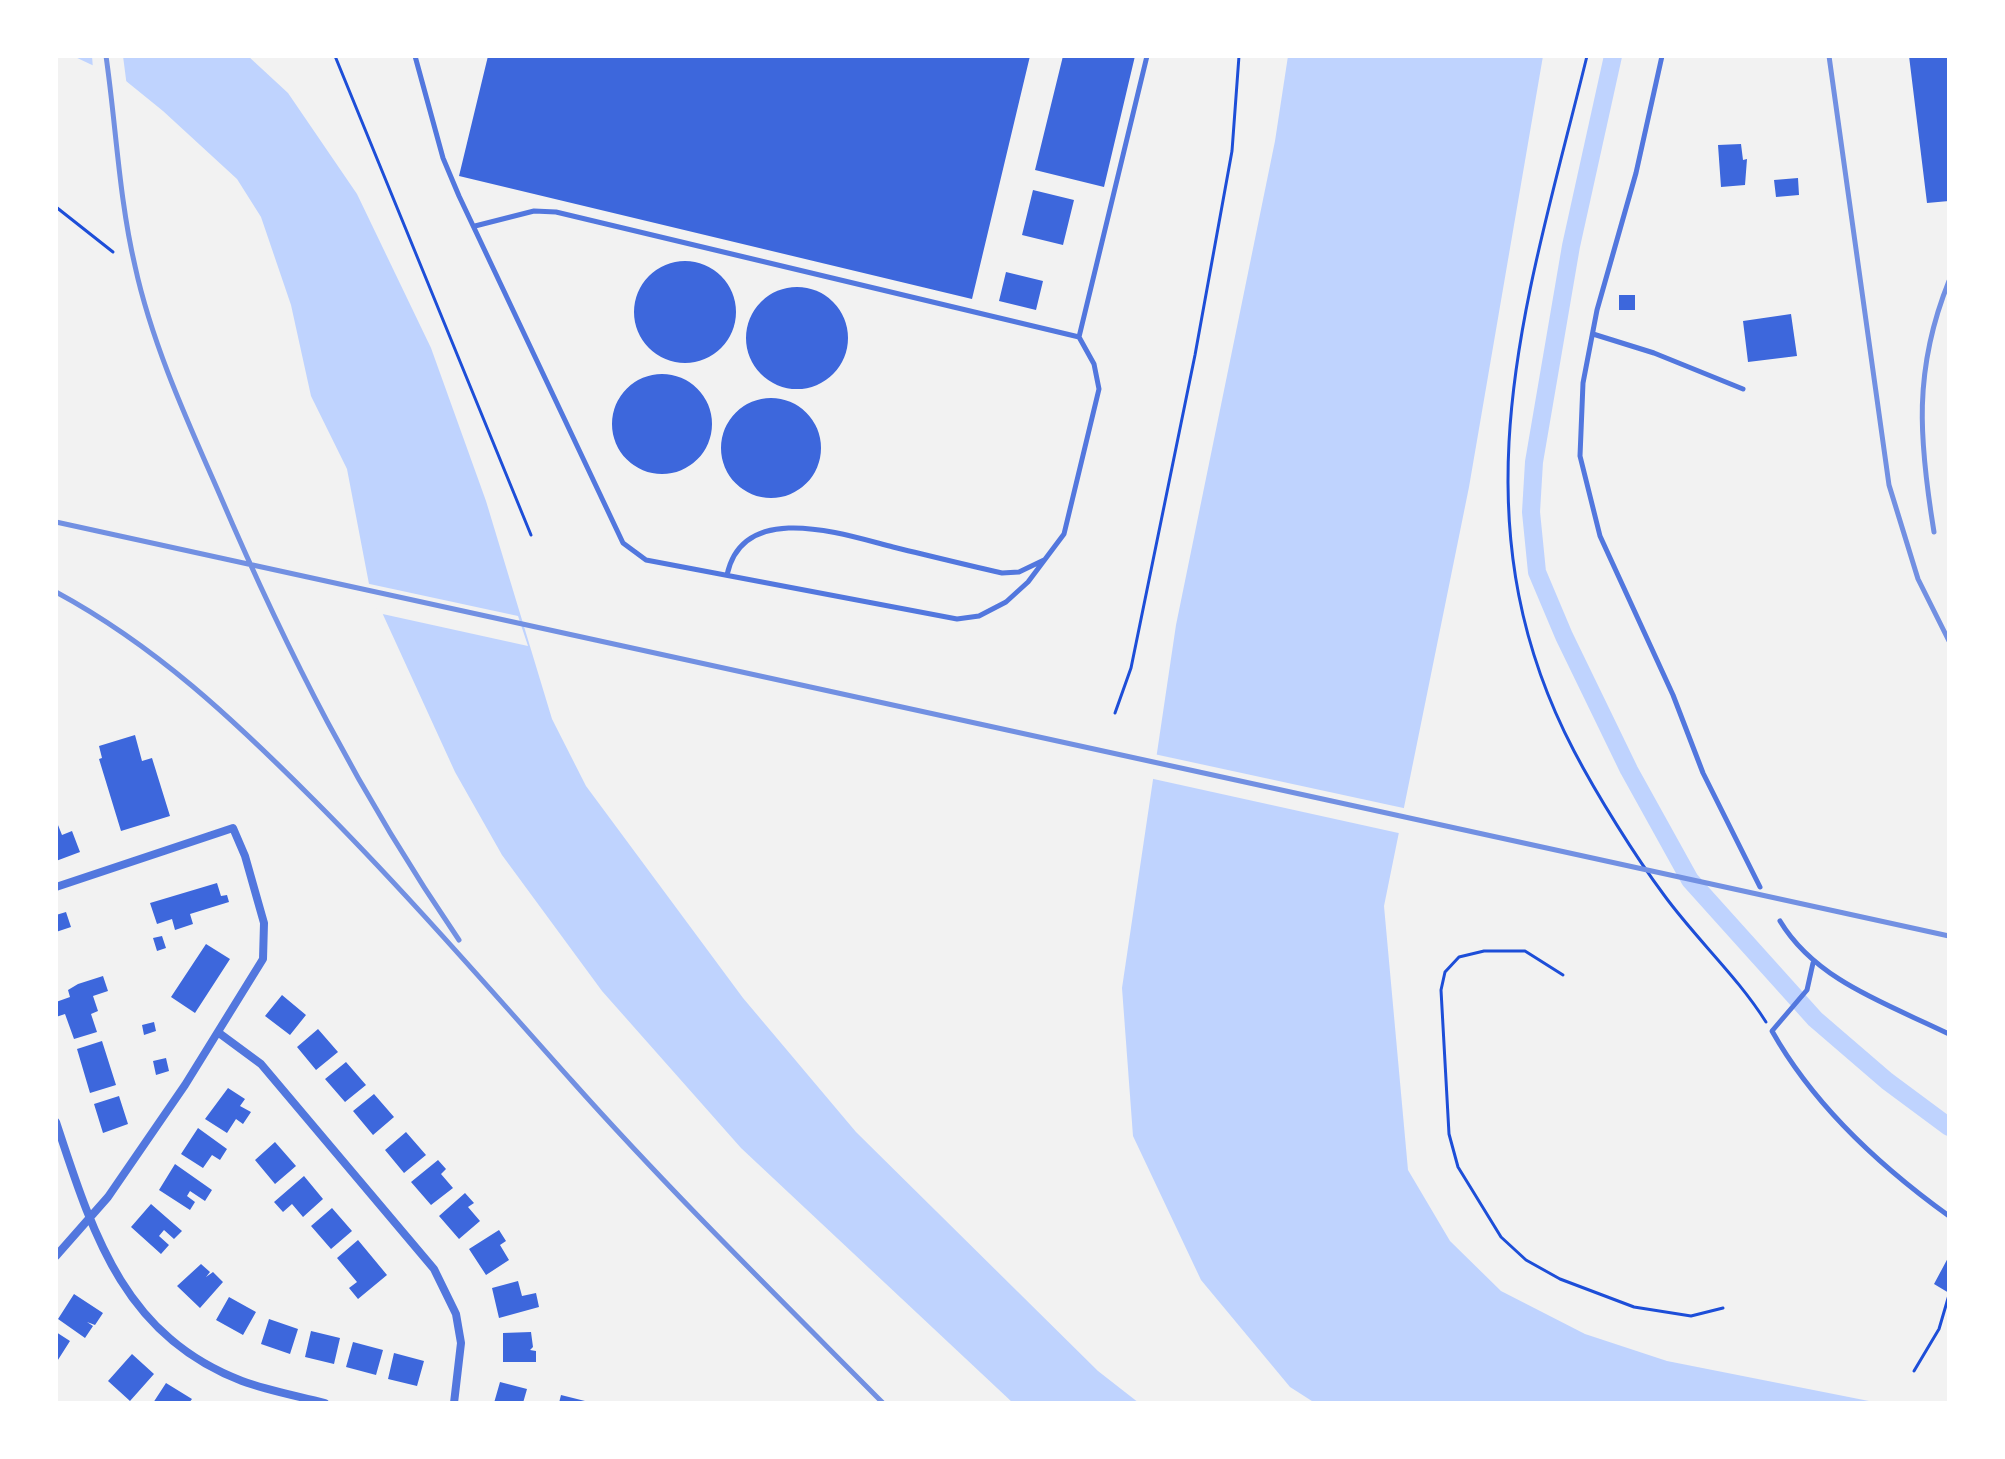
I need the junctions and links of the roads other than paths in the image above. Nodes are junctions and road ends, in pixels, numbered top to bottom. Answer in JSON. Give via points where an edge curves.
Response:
{"nodes":[{"id":1,"x":415,"y":56,"type":"edge"},
{"id":2,"x":1147,"y":56,"type":"edge"},
{"id":3,"x":1662,"y":56,"type":"edge"},
{"id":4,"x":475,"y":226,"type":"junction"},
{"id":5,"x":1593,"y":334,"type":"junction"},
{"id":6,"x":1079,"y":337,"type":"junction"},
{"id":7,"x":1743,"y":389,"type":"dead end"},
{"id":8,"x":1045,"y":560,"type":"junction"},
{"id":9,"x":727,"y":575,"type":"junction"},
{"id":10,"x":56,"y":887,"type":"edge"},
{"id":11,"x":1760,"y":887,"type":"dead end"},
{"id":12,"x":1780,"y":921,"type":"dead end"},
{"id":13,"x":1813,"y":963,"type":"junction"},
{"id":14,"x":219,"y":1033,"type":"junction"},
{"id":15,"x":1949,"y":1034,"type":"edge"},
{"id":16,"x":56,"y":1122,"type":"edge"},
{"id":17,"x":1949,"y":1216,"type":"edge"},
{"id":18,"x":88,"y":1219,"type":"junction"},
{"id":19,"x":56,"y":1256,"type":"edge"},
{"id":20,"x":325,"y":1403,"type":"edge"},
{"id":21,"x":454,"y":1403,"type":"edge"}],
"edges":[{"from":1,"to":4,"type":"lane","via":[[443,158]]},
{"from":2,"to":6,"type":"lane"},
{"from":3,"to":5,"type":"lane"},
{"from":4,"to":6,"type":"lane","via":[[534,211],[556,212]]},
{"from":4,"to":9,"type":"lane","via":[[623,543],[646,560]]},
{"from":5,"to":7,"type":"lane"},
{"from":5,"to":11,"type":"lane","via":[[1583,383],[1580,456],[1600,536],[1703,773]]},
{"from":6,"to":8,"type":"lane","via":[[1094,364],[1099,389],[1064,534]]},
{"from":8,"to":9,"type":"lane","via":[[1006,602],[979,616],[957,619]]},
{"from":8,"to":9,"type":"lane","via":[[1002,573],[828,531],[785,528],[741,545],[731,556]]},
{"from":10,"to":14,"type":"street","via":[[233,828],[266,941],[256,974]]},
{"from":12,"to":13,"type":"lane"},
{"from":13,"to":15,"type":"lane"},
{"from":13,"to":17,"type":"lane","via":[[1807,990],[1772,1031],[1789,1061],[1830,1108],[1900,1181]]},
{"from":14,"to":18,"type":"street"},
{"from":14,"to":21,"type":"street","via":[[261,1064],[434,1269],[456,1314],[461,1343]]},
{"from":16,"to":18,"type":"street"},
{"from":18,"to":19,"type":"street"},
{"from":18,"to":20,"type":"street","via":[[113,1271],[136,1303],[185,1348],[243,1381]]}]}
